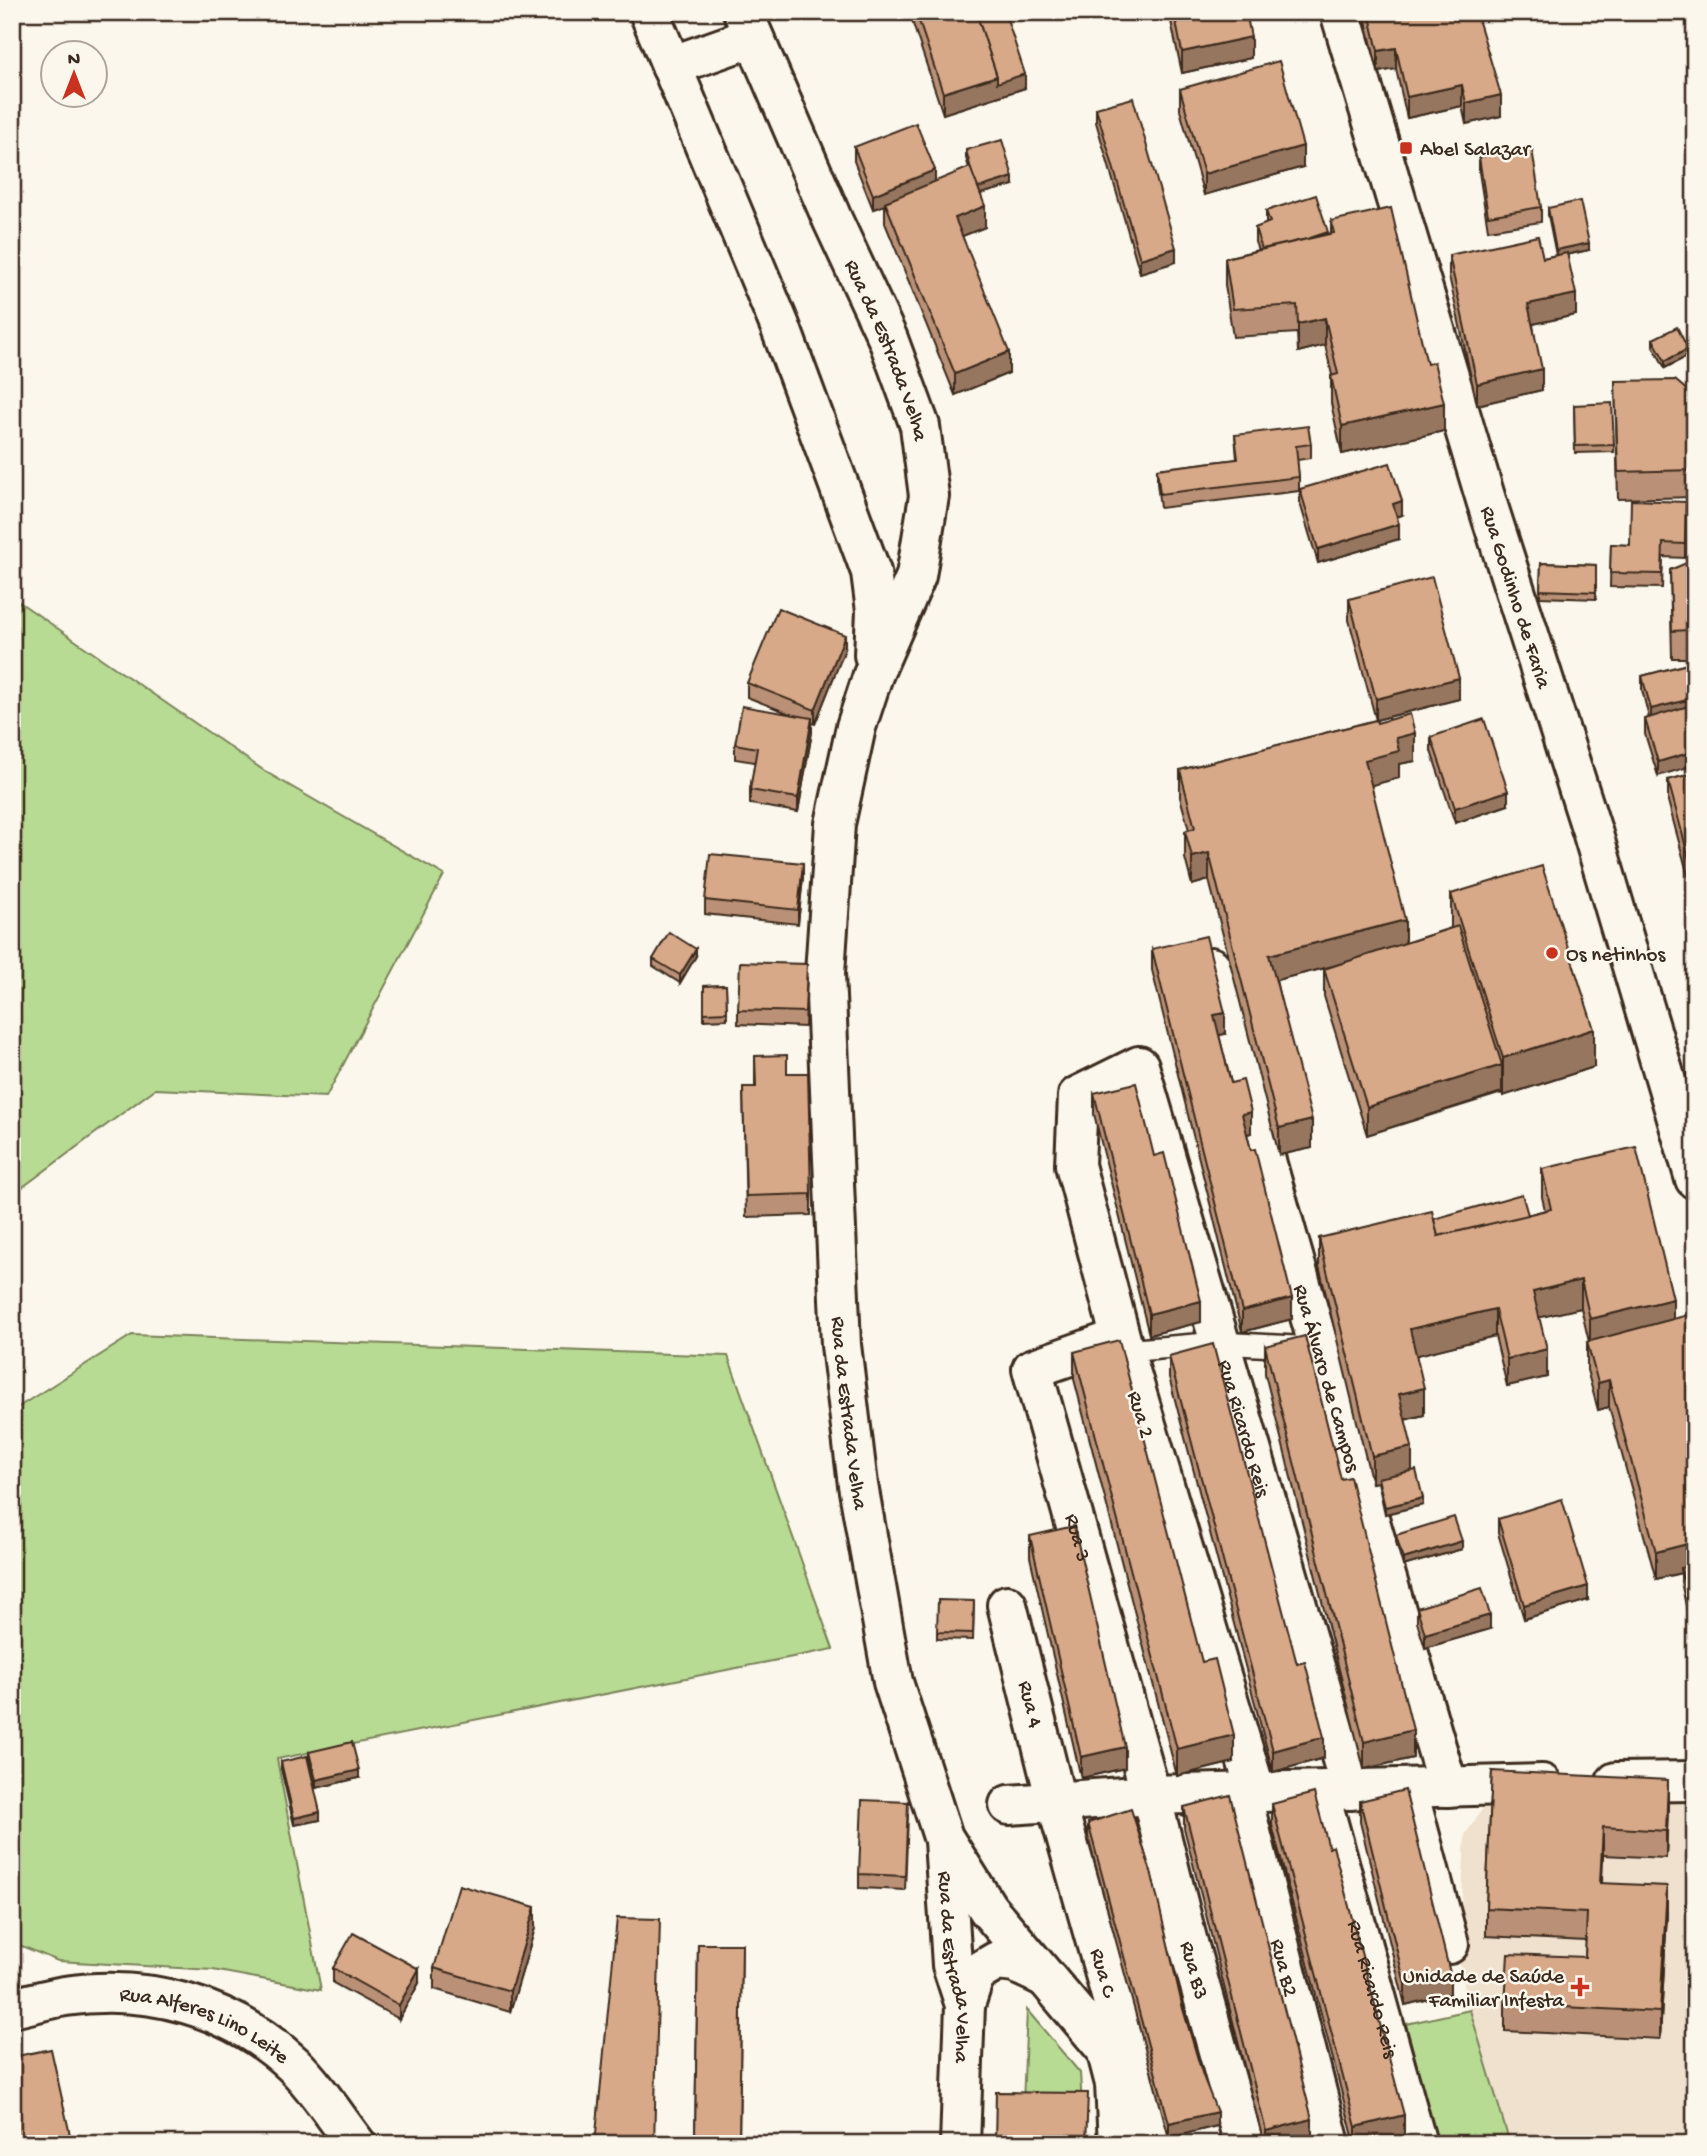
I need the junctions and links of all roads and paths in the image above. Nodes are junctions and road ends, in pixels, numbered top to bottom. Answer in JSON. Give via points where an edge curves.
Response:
{"nodes":[{"id":1,"x":649,"y":12,"type":"edge"},
{"id":2,"x":1340,"y":12,"type":"edge"},
{"id":3,"x":748,"y":24,"type":"edge"},
{"id":4,"x":671,"y":66,"type":"junction"},
{"id":5,"x":873,"y":675,"type":"junction"},
{"id":6,"x":1211,"y":967,"type":"edge"},
{"id":7,"x":1139,"y":1066,"type":"joint"},
{"id":8,"x":1695,"y":1179,"type":"edge"},
{"id":9,"x":1219,"y":1343,"type":"junction"},
{"id":10,"x":1122,"y":1344,"type":"junction"},
{"id":11,"x":1319,"y":1348,"type":"junction"},
{"id":12,"x":1006,"y":1605,"type":"dead end"},
{"id":13,"x":1695,"y":1781,"type":"edge"},
{"id":14,"x":1448,"y":1787,"type":"junction"},
{"id":15,"x":1407,"y":1788,"type":"junction"},
{"id":16,"x":1335,"y":1791,"type":"junction"},
{"id":17,"x":1248,"y":1792,"type":"junction"},
{"id":18,"x":1151,"y":1794,"type":"junction"},
{"id":19,"x":1056,"y":1801,"type":"junction"},
{"id":20,"x":1009,"y":1805,"type":"dead end"},
{"id":21,"x":944,"y":1840,"type":"junction"},
{"id":22,"x":1449,"y":1944,"type":"dead end"},
{"id":23,"x":1047,"y":1978,"type":"junction"},
{"id":24,"x":965,"y":2005,"type":"junction"},
{"id":25,"x":12,"y":2008,"type":"edge"},
{"id":26,"x":356,"y":2144,"type":"edge"},
{"id":27,"x":960,"y":2144,"type":"edge"},
{"id":28,"x":1118,"y":2144,"type":"edge"},
{"id":29,"x":1153,"y":2144,"type":"edge"},
{"id":30,"x":1244,"y":2144,"type":"edge"},
{"id":31,"x":1331,"y":2144,"type":"edge"},
{"id":32,"x":1417,"y":2144,"type":"edge"}],
"edges":[{"from":1,"to":4,"type":"street","name":"Rua da Estrada Velha"},
{"from":2,"to":8,"type":"street","name":"Rua Godinho de Faria"},
{"from":3,"to":4,"type":"street","name":"Rua da Estrada Velha"},
{"from":3,"to":5,"type":"street","name":"Rua da Estrada Velha","via":[[888,339],[920,426],[929,496],[916,576]]},
{"from":4,"to":5,"type":"street","name":"Rua da Estrada Velha","via":[[779,326],[871,572],[876,611]]},
{"from":5,"to":21,"type":"street","name":"Rua da Estrada Velha","via":[[856,727],[835,824],[825,973],[841,1345],[858,1485],[893,1682]]},
{"from":6,"to":11,"type":"street","name":"Rua Álvaro de Campos"},
{"from":7,"to":9,"type":"street","name":"Rua Ricardo Reis"},
{"from":7,"to":10,"type":"street","name":"Rua 2","via":[[1078,1096],[1075,1165]]},
{"from":9,"to":10,"type":"lane"},
{"from":9,"to":11,"type":"lane"},
{"from":9,"to":16,"type":"street","name":"Rua Ricardo Reis"},
{"from":10,"to":17,"type":"street","name":"Rua 2"},
{"from":10,"to":18,"type":"street","name":"Rua 3","via":[[1032,1368]]},
{"from":11,"to":14,"type":"street","name":"Rua Álvaro de Campos"},
{"from":12,"to":19,"type":"street","name":"Rua 4"},
{"from":13,"to":14,"type":"street"},
{"from":14,"to":15,"type":"street"},
{"from":15,"to":16,"type":"street"},
{"from":15,"to":22,"type":"street"},
{"from":16,"to":17,"type":"street"},
{"from":16,"to":32,"type":"street","name":"Rua Ricardo Reis"},
{"from":17,"to":18,"type":"street"},
{"from":17,"to":31,"type":"street","name":"Rua B2"},
{"from":18,"to":19,"type":"street"},
{"from":18,"to":30,"type":"street","name":"Rua B3"},
{"from":19,"to":20,"type":"street"},
{"from":19,"to":29,"type":"street","name":"Rua C"},
{"from":21,"to":23,"type":"street","via":[[989,1909]]},
{"from":21,"to":24,"type":"street","name":"Rua da Estrada Velha","via":[[951,1965]]},
{"from":23,"to":24,"type":"street","via":[[1014,1963],[997,1961],[975,1974]]},
{"from":23,"to":28,"type":"street","via":[[1106,2049],[1115,2084]]},
{"from":24,"to":27,"type":"street","name":"Rua da Estrada Velha"},
{"from":25,"to":26,"type":"street","name":"Rua Alferes Lino Leite","via":[[65,1996],[137,1993],[201,2006],[256,2034],[295,2066]]}]}
